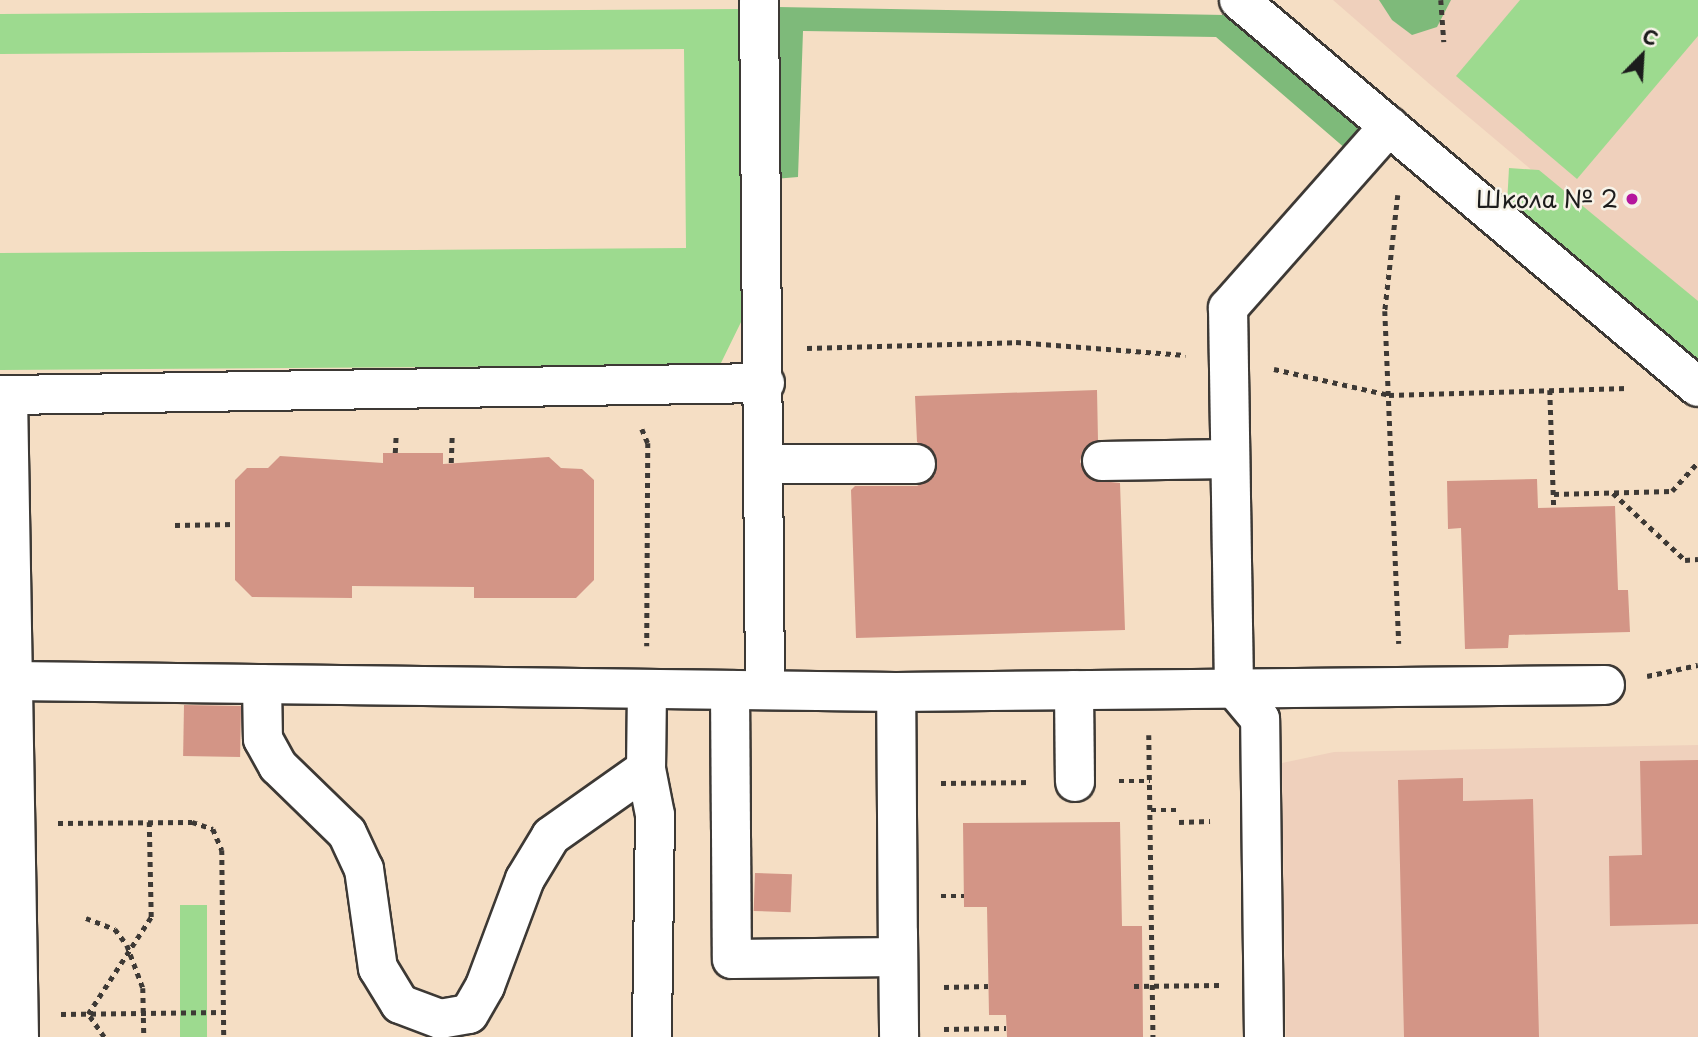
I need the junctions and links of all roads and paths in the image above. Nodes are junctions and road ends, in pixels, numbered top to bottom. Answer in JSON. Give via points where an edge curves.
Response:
{"nodes":[{"id":1,"x":759,"y":0,"type":"edge"},
{"id":2,"x":1239,"y":0,"type":"edge"},
{"id":3,"x":1441,"y":0,"type":"edge"},
{"id":4,"x":1444,"y":42,"type":"dead end"},
{"id":5,"x":1397,"y":133,"type":"junction"},
{"id":6,"x":1229,"y":358,"type":"junction"},
{"id":7,"x":764,"y":366,"type":"junction"},
{"id":8,"x":1698,"y":387,"type":"edge"},
{"id":9,"x":1627,"y":388,"type":"dead end"},
{"id":10,"x":1550,"y":390,"type":"junction"},
{"id":11,"x":4,"y":395,"type":"edge"},
{"id":12,"x":1389,"y":395,"type":"junction"},
{"id":13,"x":634,"y":423,"type":"dead end"},
{"id":14,"x":1230,"y":459,"type":"junction"},
{"id":15,"x":1102,"y":461,"type":"dead end"},
{"id":16,"x":1698,"y":462,"type":"edge"},
{"id":17,"x":765,"y":464,"type":"junction"},
{"id":18,"x":916,"y":464,"type":"dead end"},
{"id":19,"x":1612,"y":492,"type":"junction"},
{"id":20,"x":1554,"y":494,"type":"junction"},
{"id":21,"x":1554,"y":508,"type":"dead end"},
{"id":22,"x":235,"y":524,"type":"dead end"},
{"id":23,"x":175,"y":525,"type":"dead end"},
{"id":24,"x":1698,"y":559,"type":"edge"},
{"id":25,"x":647,"y":613,"type":"dead end"},
{"id":26,"x":13,"y":681,"type":"junction"},
{"id":27,"x":262,"y":684,"type":"junction"},
{"id":28,"x":1605,"y":685,"type":"dead end"},
{"id":29,"x":1401,"y":686,"type":"junction"},
{"id":30,"x":1234,"y":688,"type":"junction"},
{"id":31,"x":647,"y":689,"type":"junction"},
{"id":32,"x":1149,"y":689,"type":"junction"},
{"id":33,"x":747,"y":690,"type":"junction"},
{"id":34,"x":1074,"y":690,"type":"junction"},
{"id":35,"x":896,"y":692,"type":"junction"},
{"id":36,"x":646,"y":769,"type":"junction"},
{"id":37,"x":1150,"y":781,"type":"junction"},
{"id":38,"x":1075,"y":782,"type":"junction"},
{"id":39,"x":897,"y":784,"type":"junction"},
{"id":40,"x":1150,"y":810,"type":"junction"},
{"id":41,"x":1179,"y":810,"type":"dead end"},
{"id":42,"x":1210,"y":821,"type":"dead end"},
{"id":43,"x":149,"y":822,"type":"junction"},
{"id":44,"x":1179,"y":822,"type":"dead end"},
{"id":45,"x":16,"y":824,"type":"junction"},
{"id":46,"x":86,"y":918,"type":"dead end"},
{"id":47,"x":130,"y":950,"type":"junction"},
{"id":48,"x":898,"y":957,"type":"junction"},
{"id":49,"x":1168,"y":985,"type":"dead end"},
{"id":50,"x":1134,"y":986,"type":"dead end"},
{"id":51,"x":1153,"y":986,"type":"junction"},
{"id":52,"x":224,"y":1012,"type":"junction"},
{"id":53,"x":145,"y":1013,"type":"junction"},
{"id":54,"x":88,"y":1014,"type":"junction"},
{"id":55,"x":19,"y":1026,"type":"edge"},
{"id":56,"x":1006,"y":1028,"type":"dead end"},
{"id":57,"x":899,"y":1033,"type":"edge"},
{"id":58,"x":104,"y":1037,"type":"edge"},
{"id":59,"x":144,"y":1037,"type":"edge"},
{"id":60,"x":224,"y":1037,"type":"edge"},
{"id":61,"x":652,"y":1037,"type":"edge"},
{"id":62,"x":1153,"y":1037,"type":"edge"},
{"id":63,"x":1264,"y":1037,"type":"edge"}],
"edges":[{"from":1,"to":7,"type":"lane"},
{"from":2,"to":5,"type":"lane"},
{"from":3,"to":4,"type":"path"},
{"from":5,"to":6,"type":"lane","via":[[1228,308]]},
{"from":5,"to":8,"type":"lane"},
{"from":5,"to":12,"type":"path","via":[[1385,311]]},
{"from":6,"to":7,"type":"path","via":[[1016,342]]},
{"from":6,"to":12,"type":"path"},
{"from":6,"to":14,"type":"lane"},
{"from":7,"to":11,"type":"lane"},
{"from":7,"to":17,"type":"lane"},
{"from":9,"to":10,"type":"path"},
{"from":10,"to":12,"type":"path"},
{"from":10,"to":20,"type":"path"},
{"from":11,"to":26,"type":"lane"},
{"from":12,"to":29,"type":"path"},
{"from":13,"to":25,"type":"path","via":[[648,443]]},
{"from":14,"to":15,"type":"lane"},
{"from":14,"to":30,"type":"lane"},
{"from":16,"to":19,"type":"path","via":[[1672,491]]},
{"from":17,"to":18,"type":"lane"},
{"from":17,"to":33,"type":"lane"},
{"from":19,"to":20,"type":"path"},
{"from":19,"to":24,"type":"path","via":[[1685,560]]},
{"from":20,"to":21,"type":"path"},
{"from":22,"to":23,"type":"path"},
{"from":26,"to":27,"type":"lane"},
{"from":26,"to":45,"type":"lane"},
{"from":27,"to":31,"type":"lane"},
{"from":27,"to":36,"type":"lane","via":[[263,739],[273,757],[347,833],[363,869],[378,968],[400,1004],[440,1019],[469,1014],[485,986],[525,879],[551,836]]},
{"from":28,"to":29,"type":"lane"},
{"from":29,"to":30,"type":"lane"},
{"from":30,"to":32,"type":"lane"},
{"from":30,"to":63,"type":"lane","via":[[1260,719]]},
{"from":31,"to":33,"type":"lane"},
{"from":31,"to":36,"type":"lane"},
{"from":32,"to":34,"type":"lane"},
{"from":32,"to":37,"type":"path"},
{"from":33,"to":35,"type":"lane"},
{"from":33,"to":48,"type":"lane","via":[[732,959]]},
{"from":34,"to":35,"type":"lane"},
{"from":34,"to":38,"type":"lane"},
{"from":35,"to":39,"type":"lane"},
{"from":36,"to":61,"type":"lane","via":[[655,815]]},
{"from":37,"to":38,"type":"path"},
{"from":37,"to":40,"type":"path"},
{"from":38,"to":39,"type":"path"},
{"from":39,"to":48,"type":"lane"},
{"from":40,"to":41,"type":"path"},
{"from":40,"to":51,"type":"path"},
{"from":42,"to":44,"type":"path"},
{"from":43,"to":45,"type":"path"},
{"from":43,"to":47,"type":"path","via":[[151,918]]},
{"from":43,"to":52,"type":"path","via":[[203,823],[219,839]]},
{"from":45,"to":55,"type":"lane"},
{"from":46,"to":47,"type":"path","via":[[115,929]]},
{"from":47,"to":53,"type":"path","via":[[143,988]]},
{"from":47,"to":54,"type":"path"},
{"from":48,"to":57,"type":"lane"},
{"from":49,"to":51,"type":"path"},
{"from":50,"to":51,"type":"path"},
{"from":51,"to":62,"type":"path"},
{"from":52,"to":53,"type":"path"},
{"from":52,"to":60,"type":"path"},
{"from":53,"to":54,"type":"path"},
{"from":53,"to":59,"type":"path"},
{"from":54,"to":55,"type":"path"},
{"from":54,"to":58,"type":"path"},
{"from":56,"to":57,"type":"path"}]}
